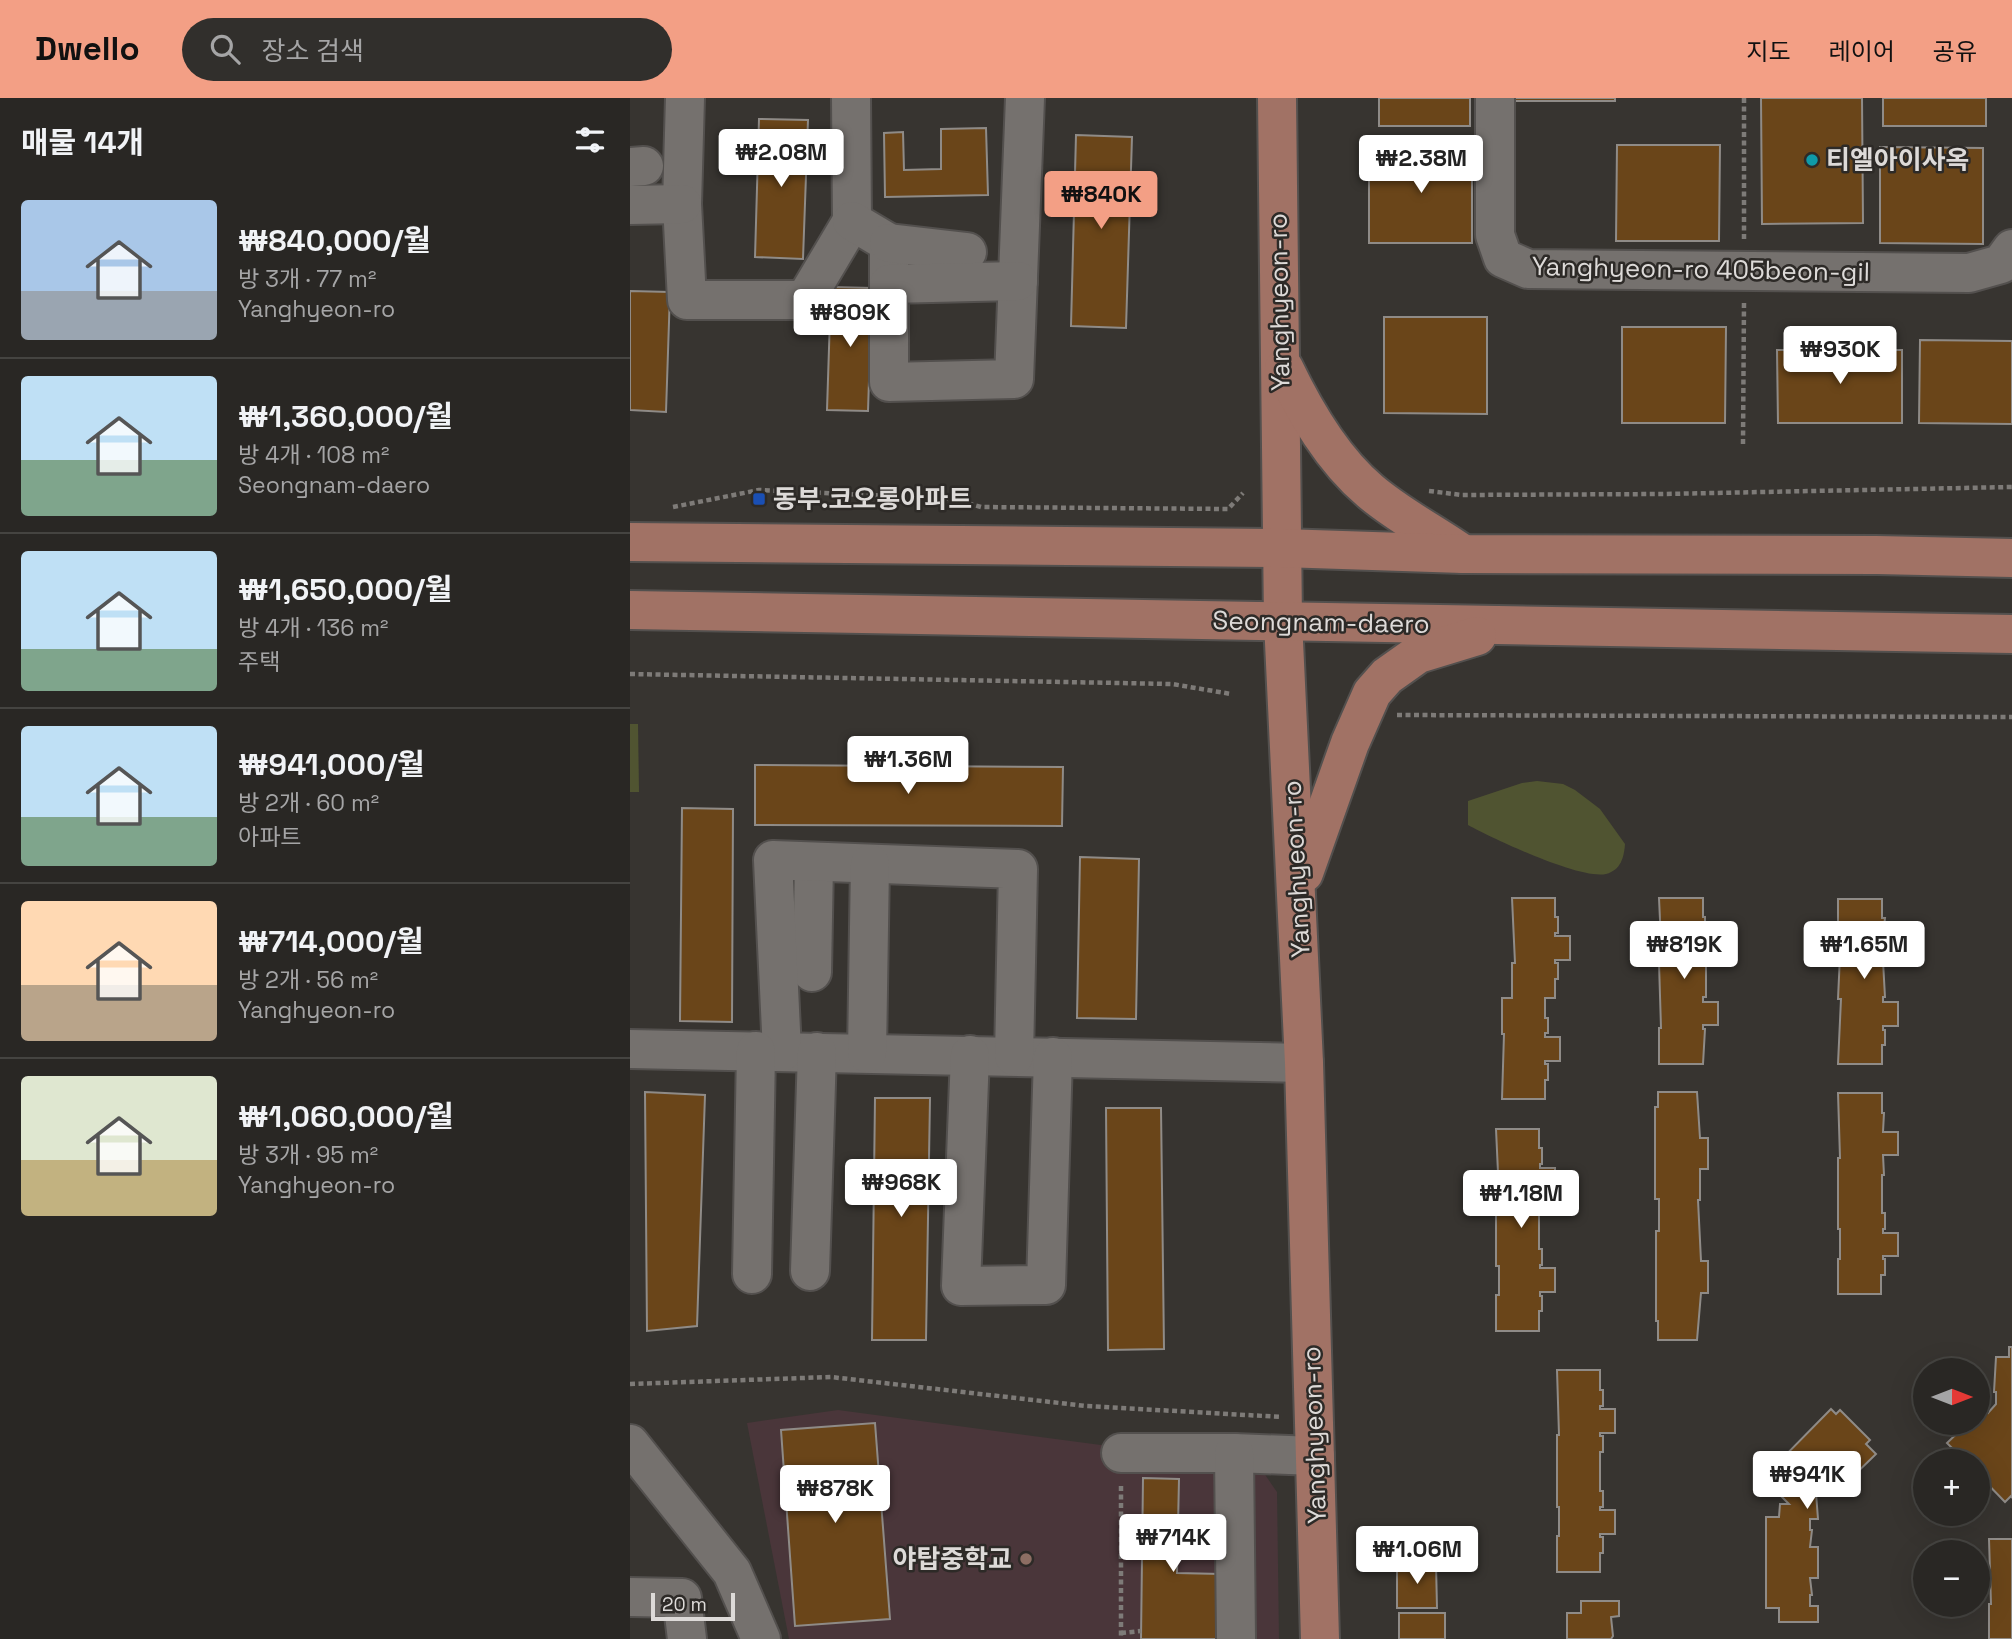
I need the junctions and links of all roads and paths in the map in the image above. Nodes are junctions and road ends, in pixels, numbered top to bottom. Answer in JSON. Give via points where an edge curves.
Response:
{"nodes":[{"id":1,"x":685,"y":98,"type":"edge"},
{"id":2,"x":851,"y":98,"type":"edge"},
{"id":3,"x":1025,"y":98,"type":"edge"},
{"id":4,"x":1277,"y":98,"type":"edge"},
{"id":5,"x":1494,"y":98,"type":"edge"},
{"id":6,"x":682,"y":204,"type":"junction"},
{"id":7,"x":630,"y":205,"type":"edge"},
{"id":8,"x":852,"y":221,"type":"junction"},
{"id":9,"x":889,"y":243,"type":"junction"},
{"id":10,"x":2012,"y":249,"type":"edge"},
{"id":11,"x":967,"y":252,"type":"dead end"},
{"id":12,"x":1018,"y":281,"type":"junction"},
{"id":13,"x":889,"y":284,"type":"junction"},
{"id":14,"x":1280,"y":360,"type":"junction"},
{"id":15,"x":2012,"y":487,"type":"edge"},
{"id":16,"x":1427,"y":490,"type":"dead end"},
{"id":17,"x":1243,"y":492,"type":"dead end"},
{"id":18,"x":662,"y":507,"type":"dead end"},
{"id":19,"x":630,"y":542,"type":"edge"},
{"id":20,"x":1282,"y":548,"type":"junction"},
{"id":21,"x":1463,"y":554,"type":"junction"},
{"id":22,"x":2012,"y":558,"type":"edge"},
{"id":23,"x":630,"y":610,"type":"edge"},
{"id":24,"x":1283,"y":621,"type":"junction"},
{"id":25,"x":1510,"y":626,"type":"junction"},
{"id":26,"x":2012,"y":634,"type":"edge"},
{"id":27,"x":630,"y":674,"type":"edge"},
{"id":28,"x":1231,"y":694,"type":"dead end"},
{"id":29,"x":1394,"y":715,"type":"dead end"},
{"id":30,"x":2012,"y":717,"type":"edge"},
{"id":31,"x":814,"y":862,"type":"junction"},
{"id":32,"x":870,"y":864,"type":"junction"},
{"id":33,"x":1297,"y":891,"type":"junction"},
{"id":34,"x":812,"y":972,"type":"dead end"},
{"id":35,"x":630,"y":1049,"type":"edge"},
{"id":36,"x":785,"y":1052,"type":"junction"},
{"id":37,"x":867,"y":1053,"type":"junction"},
{"id":38,"x":970,"y":1055,"type":"junction"},
{"id":39,"x":1014,"y":1056,"type":"junction"},
{"id":40,"x":1053,"y":1057,"type":"junction"},
{"id":41,"x":1304,"y":1063,"type":"junction"},
{"id":42,"x":810,"y":1272,"type":"dead end"},
{"id":43,"x":752,"y":1274,"type":"dead end"},
{"id":44,"x":630,"y":1384,"type":"edge"},
{"id":45,"x":1314,"y":1438,"type":"junction"},
{"id":46,"x":630,"y":1444,"type":"edge"},
{"id":47,"x":1121,"y":1453,"type":"joint"},
{"id":48,"x":1234,"y":1453,"type":"junction"},
{"id":49,"x":630,"y":1597,"type":"edge"},
{"id":50,"x":1141,"y":1631,"type":"dead end"},
{"id":51,"x":1121,"y":1636,"type":"edge"},
{"id":52,"x":687,"y":1639,"type":"edge"},
{"id":53,"x":761,"y":1639,"type":"edge"},
{"id":54,"x":1236,"y":1639,"type":"edge"},
{"id":55,"x":1320,"y":1639,"type":"edge"}],
"edges":[{"from":1,"to":6,"type":"street"},
{"from":2,"to":8,"type":"street"},
{"from":3,"to":12,"type":"street"},
{"from":4,"to":14,"type":"main road","name":"Yanghyeon-ro"},
{"from":5,"to":10,"type":"street","name":"Yanghyeon-ro 405beon-gil","via":[[1495,235],[1503,258],[1528,269],[1969,273],[2001,264]]},
{"from":6,"to":7,"type":"street"},
{"from":6,"to":8,"type":"street","via":[[687,300],[805,300]]},
{"from":8,"to":9,"type":"street"},
{"from":9,"to":11,"type":"street"},
{"from":9,"to":13,"type":"street"},
{"from":12,"to":13,"type":"street"},
{"from":12,"to":13,"type":"street","via":[[1014,379],[889,382]]},
{"from":14,"to":20,"type":"main road","name":"Yanghyeon-ro"},
{"from":14,"to":21,"type":"main road","via":[[1306,411],[1347,467],[1370,491]]},
{"from":15,"to":16,"type":"path","via":[[1636,495],[1462,495]]},
{"from":17,"to":18,"type":"path","via":[[1228,509],[981,508],[954,499],[759,490]]},
{"from":19,"to":20,"type":"main road"},
{"from":20,"to":21,"type":"main road"},
{"from":20,"to":24,"type":"main road","name":"Yanghyeon-ro"},
{"from":21,"to":22,"type":"main road"},
{"from":23,"to":24,"type":"main road","name":"Seongnam-daero"},
{"from":24,"to":25,"type":"main road","name":"Seongnam-daero"},
{"from":24,"to":33,"type":"main road","name":"Yanghyeon-ro"},
{"from":25,"to":26,"type":"main road","name":"Seongnam-daero"},
{"from":25,"to":33,"type":"main road","via":[[1418,654],[1372,693]]},
{"from":27,"to":28,"type":"path","via":[[1172,684]]},
{"from":29,"to":30,"type":"path"},
{"from":31,"to":32,"type":"street"},
{"from":31,"to":34,"type":"street"},
{"from":31,"to":36,"type":"street","via":[[773,860]]},
{"from":32,"to":37,"type":"street"},
{"from":32,"to":39,"type":"street","via":[[1018,869]]},
{"from":33,"to":41,"type":"main road","name":"Yanghyeon-ro"},
{"from":35,"to":36,"type":"street"},
{"from":36,"to":37,"type":"street"},
{"from":36,"to":42,"type":"street"},
{"from":36,"to":43,"type":"street"},
{"from":37,"to":38,"type":"street"},
{"from":38,"to":39,"type":"street"},
{"from":38,"to":40,"type":"street","via":[[961,1286],[1046,1285]]},
{"from":39,"to":40,"type":"street"},
{"from":40,"to":41,"type":"street"},
{"from":41,"to":45,"type":"main road","name":"Yanghyeon-ro"},
{"from":44,"to":45,"type":"path","via":[[831,1377]]},
{"from":45,"to":48,"type":"street"},
{"from":45,"to":55,"type":"main road","name":"Yanghyeon-ro"},
{"from":46,"to":53,"type":"street","via":[[732,1572]]},
{"from":47,"to":48,"type":"street"},
{"from":47,"to":51,"type":"path"},
{"from":48,"to":54,"type":"street"},
{"from":49,"to":52,"type":"street","via":[[682,1598]]},
{"from":50,"to":51,"type":"path"}]}
